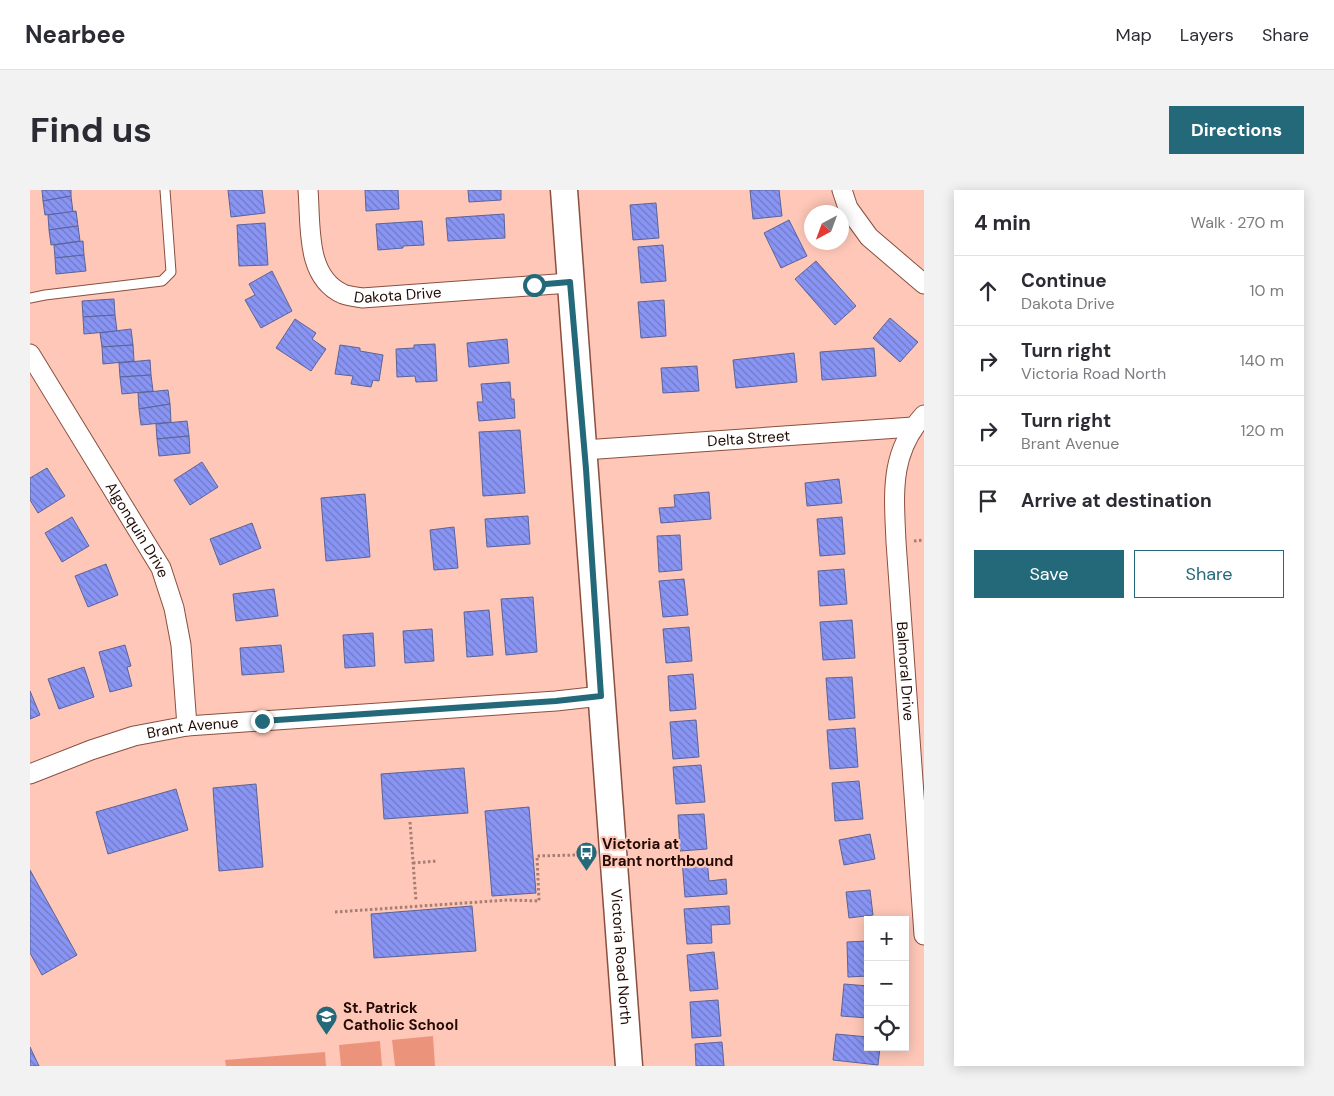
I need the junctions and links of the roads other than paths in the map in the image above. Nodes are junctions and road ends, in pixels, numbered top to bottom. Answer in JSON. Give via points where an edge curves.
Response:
{"nodes":[{"id":1,"x":164,"y":190,"type":"edge"},
{"id":2,"x":308,"y":190,"type":"edge"},
{"id":3,"x":564,"y":190,"type":"edge"},
{"id":4,"x":842,"y":190,"type":"edge"},
{"id":5,"x":570,"y":282,"type":"junction"},
{"id":6,"x":924,"y":284,"type":"edge"},
{"id":7,"x":30,"y":298,"type":"edge"},
{"id":8,"x":30,"y":354,"type":"edge"},
{"id":9,"x":918,"y":421,"type":"edge"},
{"id":10,"x":584,"y":450,"type":"junction"},
{"id":11,"x":601,"y":696,"type":"junction"},
{"id":12,"x":187,"y":726,"type":"junction"},
{"id":13,"x":30,"y":774,"type":"edge"},
{"id":14,"x":924,"y":935,"type":"edge"},
{"id":15,"x":629,"y":1066,"type":"edge"}],
"edges":[{"from":1,"to":7,"type":"lane","via":[[170,272],[162,281]]},
{"from":2,"to":5,"type":"street","name":"Dakota Drive","via":[[312,247],[317,268],[328,284],[344,294],[362,298]]},
{"from":3,"to":5,"type":"main road","name":"Victoria Road North"},
{"from":4,"to":6,"type":"street","via":[[848,208],[869,237]]},
{"from":5,"to":10,"type":"main road","name":"Victoria Road North"},
{"from":8,"to":12,"type":"street","name":"Algonquin Drive","via":[[161,568],[174,608],[181,645]]},
{"from":9,"to":10,"type":"street","name":"Delta Street"},
{"from":9,"to":14,"type":"street","name":"Balmoral Drive","via":[[900,455],[894,500]]},
{"from":10,"to":11,"type":"main road","name":"Victoria Road North"},
{"from":11,"to":12,"type":"street","name":"Brant Avenue"},
{"from":11,"to":15,"type":"main road","name":"Victoria Road North"},
{"from":12,"to":13,"type":"street","name":"Brant Avenue","via":[[134,736]]}]}
